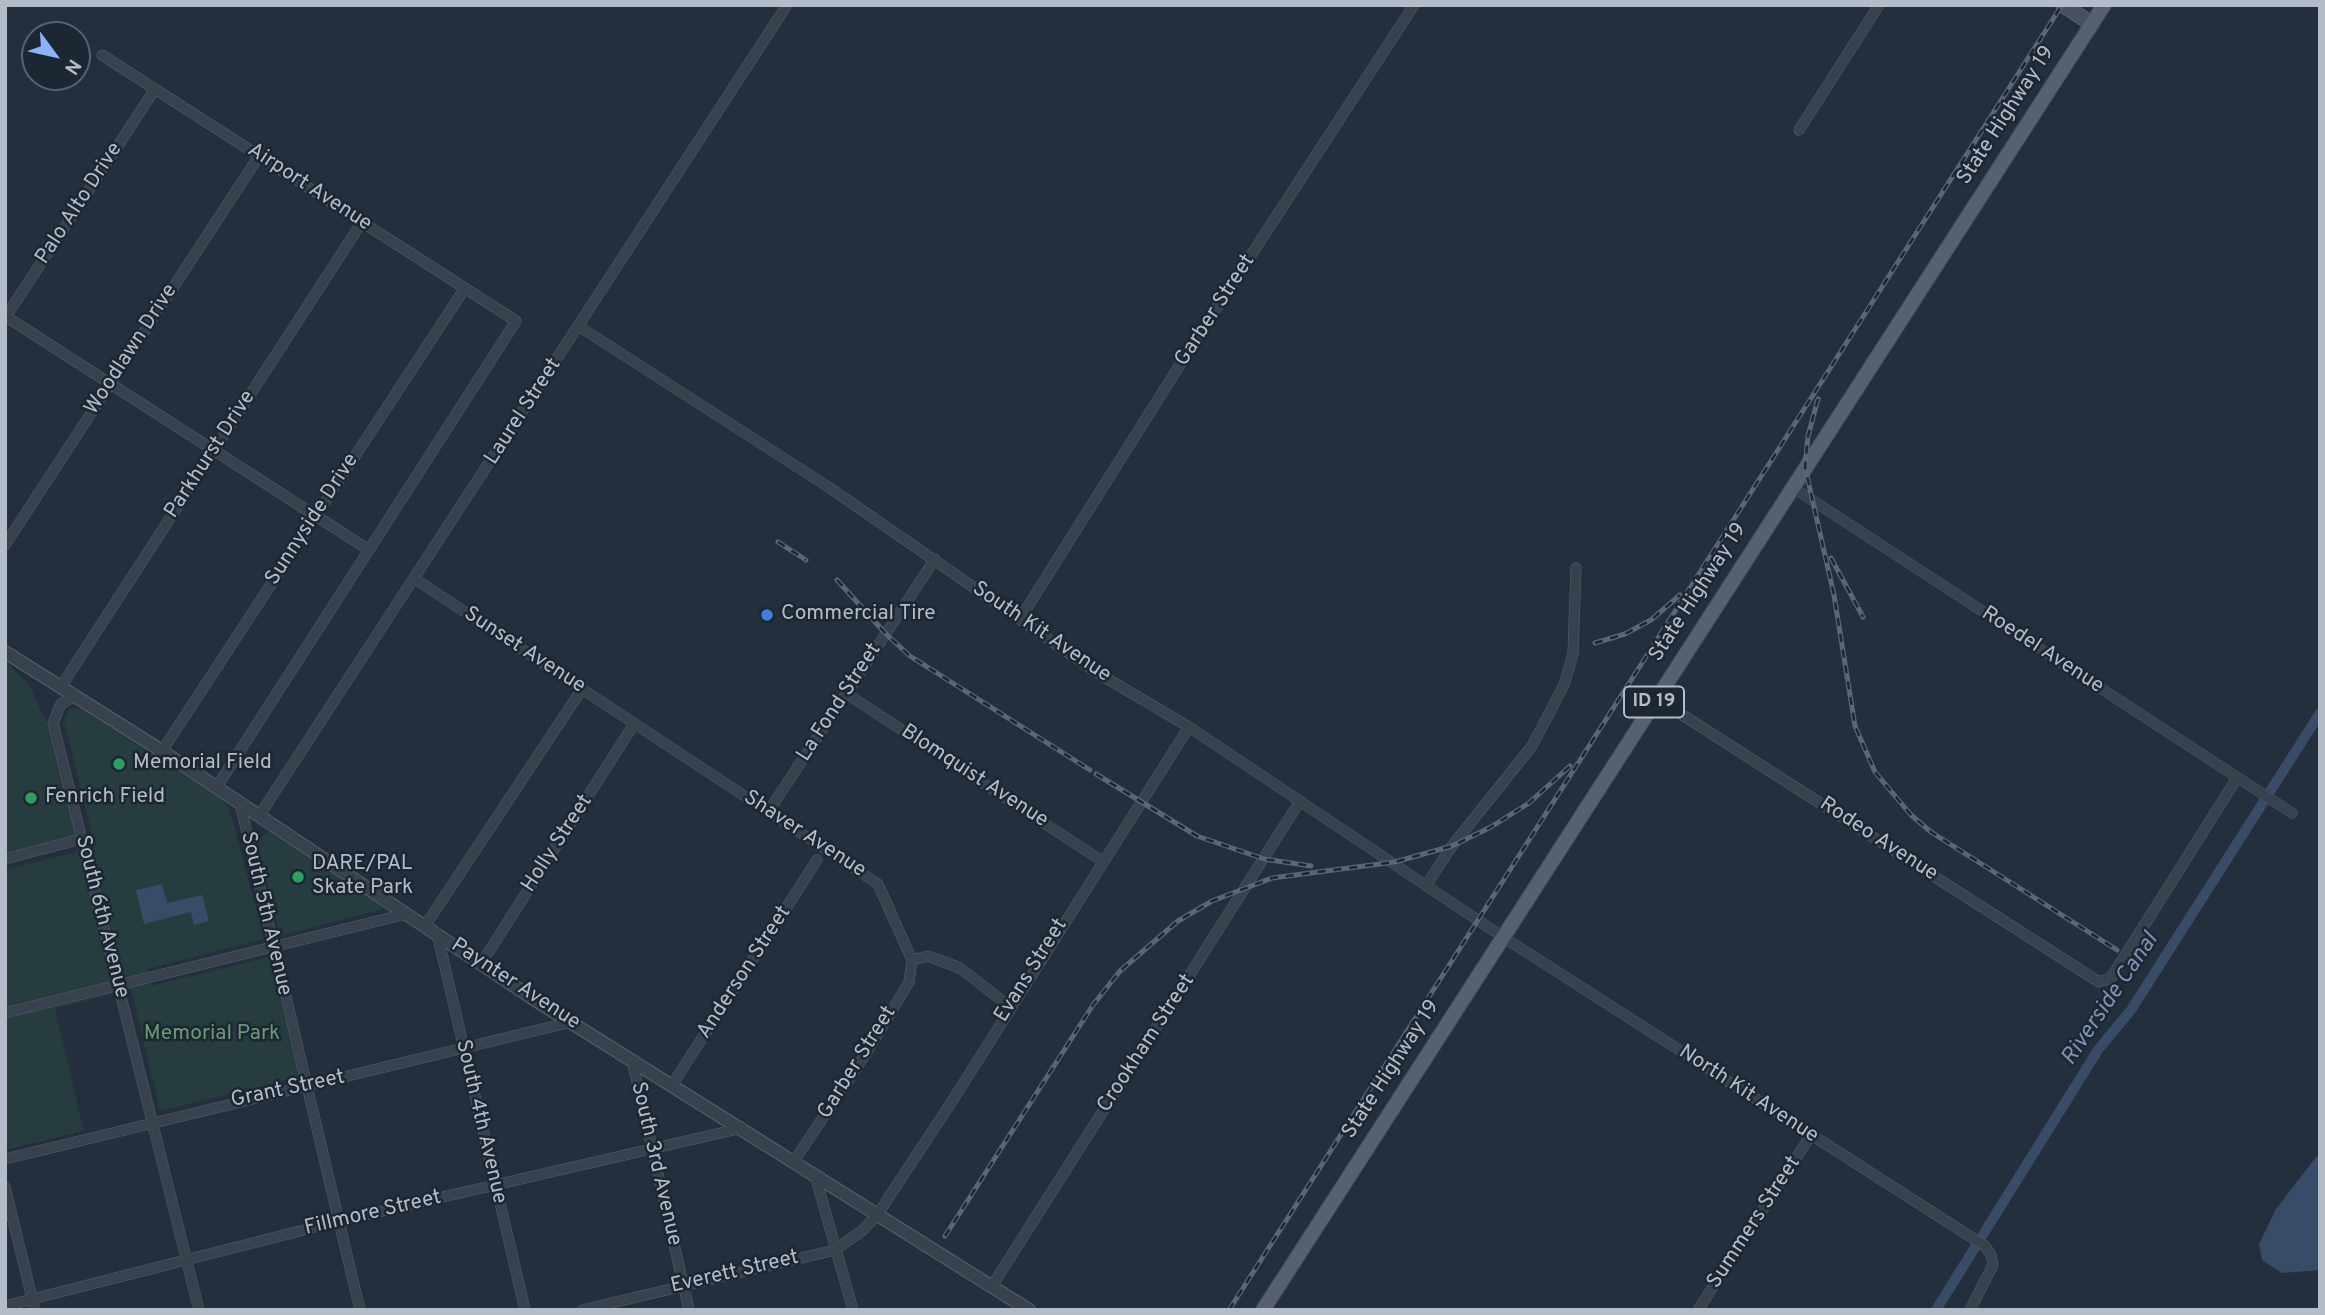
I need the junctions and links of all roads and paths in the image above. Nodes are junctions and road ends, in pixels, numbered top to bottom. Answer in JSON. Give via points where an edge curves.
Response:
{"nodes":[{"id":1,"x":787,"y":5,"type":"edge"},
{"id":2,"x":1414,"y":5,"type":"edge"},
{"id":3,"x":1879,"y":5,"type":"edge"},
{"id":4,"x":2063,"y":5,"type":"edge"},
{"id":5,"x":2104,"y":5,"type":"edge"},
{"id":6,"x":2092,"y":24,"type":"junction"},
{"id":7,"x":102,"y":55,"type":"dead end"},
{"id":8,"x":155,"y":89,"type":"junction"},
{"id":9,"x":1799,"y":130,"type":"dead end"},
{"id":10,"x":259,"y":156,"type":"junction"},
{"id":11,"x":362,"y":222,"type":"junction"},
{"id":12,"x":465,"y":288,"type":"junction"},
{"id":13,"x":6,"y":317,"type":"edge"},
{"id":14,"x":580,"y":327,"type":"junction"},
{"id":15,"x":111,"y":383,"type":"junction"},
{"id":16,"x":214,"y":450,"type":"junction"},
{"id":17,"x":1792,"y":487,"type":"junction"},
{"id":18,"x":316,"y":516,"type":"junction"},
{"id":19,"x":5,"y":545,"type":"edge"},
{"id":20,"x":369,"y":550,"type":"junction"},
{"id":21,"x":934,"y":559,"type":"junction"},
{"id":22,"x":1576,"y":568,"type":"dead end"},
{"id":23,"x":415,"y":579,"type":"junction"},
{"id":24,"x":1020,"y":619,"type":"junction"},
{"id":25,"x":5,"y":652,"type":"edge"},
{"id":26,"x":60,"y":688,"type":"junction"},
{"id":27,"x":582,"y":689,"type":"junction"},
{"id":28,"x":847,"y":694,"type":"junction"},
{"id":29,"x":74,"y":696,"type":"junction"},
{"id":30,"x":1657,"y":698,"type":"junction"},
{"id":31,"x":634,"y":724,"type":"junction"},
{"id":32,"x":1189,"y":727,"type":"junction"},
{"id":33,"x":162,"y":751,"type":"junction"},
{"id":34,"x":2236,"y":778,"type":"junction"},
{"id":35,"x":216,"y":788,"type":"junction"},
{"id":36,"x":1300,"y":801,"type":"junction"},
{"id":37,"x":240,"y":803,"type":"junction"},
{"id":38,"x":768,"y":811,"type":"junction"},
{"id":39,"x":2292,"y":813,"type":"dead end"},
{"id":40,"x":259,"y":816,"type":"junction"},
{"id":41,"x":81,"y":839,"type":"junction"},
{"id":42,"x":5,"y":859,"type":"edge"},
{"id":43,"x":817,"y":860,"type":"dead end"},
{"id":44,"x":1102,"y":861,"type":"junction"},
{"id":45,"x":1427,"y":884,"type":"junction"},
{"id":46,"x":406,"y":914,"type":"junction"},
{"id":47,"x":425,"y":926,"type":"junction"},
{"id":48,"x":437,"y":933,"type":"junction"},
{"id":49,"x":1503,"y":937,"type":"junction"},
{"id":50,"x":273,"y":948,"type":"junction"},
{"id":51,"x":912,"y":960,"type":"junction"},
{"id":52,"x":481,"y":964,"type":"junction"},
{"id":53,"x":117,"y":983,"type":"junction"},
{"id":54,"x":1010,"y":1007,"type":"junction"},
{"id":55,"x":5,"y":1013,"type":"edge"},
{"id":56,"x":571,"y":1022,"type":"junction"},
{"id":57,"x":463,"y":1049,"type":"junction"},
{"id":58,"x":632,"y":1060,"type":"junction"},
{"id":59,"x":673,"y":1085,"type":"junction"},
{"id":60,"x":306,"y":1086,"type":"junction"},
{"id":61,"x":153,"y":1122,"type":"junction"},
{"id":62,"x":742,"y":1128,"type":"junction"},
{"id":63,"x":1811,"y":1135,"type":"junction"},
{"id":64,"x":652,"y":1149,"type":"junction"},
{"id":65,"x":5,"y":1159,"type":"edge"},
{"id":66,"x":794,"y":1161,"type":"junction"},
{"id":67,"x":815,"y":1175,"type":"junction"},
{"id":68,"x":495,"y":1186,"type":"junction"},
{"id":69,"x":5,"y":1187,"type":"edge"},
{"id":70,"x":877,"y":1215,"type":"junction"},
{"id":71,"x":339,"y":1221,"type":"junction"},
{"id":72,"x":835,"y":1250,"type":"junction"},
{"id":73,"x":186,"y":1259,"type":"junction"},
{"id":74,"x":683,"y":1285,"type":"junction"},
{"id":75,"x":992,"y":1286,"type":"junction"},
{"id":76,"x":32,"y":1298,"type":"junction"},
{"id":77,"x":5,"y":1306,"type":"edge"},
{"id":78,"x":34,"y":1310,"type":"edge"},
{"id":79,"x":199,"y":1310,"type":"edge"},
{"id":80,"x":360,"y":1310,"type":"edge"},
{"id":81,"x":525,"y":1310,"type":"edge"},
{"id":82,"x":582,"y":1310,"type":"edge"},
{"id":83,"x":689,"y":1310,"type":"edge"},
{"id":84,"x":853,"y":1310,"type":"edge"},
{"id":85,"x":1029,"y":1310,"type":"edge"},
{"id":86,"x":1263,"y":1310,"type":"edge"},
{"id":87,"x":1698,"y":1310,"type":"edge"},
{"id":88,"x":1970,"y":1310,"type":"edge"}],
"edges":[{"from":1,"to":14,"type":"street","name":"Laurel Street"},
{"from":2,"to":24,"type":"street","name":"Garber Street"},
{"from":3,"to":9,"type":"street"},
{"from":4,"to":6,"type":"main road"},
{"from":5,"to":6,"type":"main road","name":"State Highway 19","number":"ID 19"},
{"from":6,"to":17,"type":"main road","name":"State Highway 19","number":"ID 19"},
{"from":7,"to":8,"type":"street","name":"Airport Avenue"},
{"from":8,"to":10,"type":"street","name":"Airport Avenue"},
{"from":8,"to":13,"type":"street","name":"Palo Alto Drive"},
{"from":10,"to":11,"type":"street","name":"Airport Avenue"},
{"from":10,"to":15,"type":"street","name":"Woodlawn Drive"},
{"from":11,"to":12,"type":"street","name":"Airport Avenue"},
{"from":11,"to":16,"type":"street","name":"Parkhurst Drive"},
{"from":12,"to":18,"type":"street","name":"Sunnyside Drive"},
{"from":12,"to":20,"type":"street","name":"Airport Avenue","via":[[516,321]]},
{"from":13,"to":15,"type":"street"},
{"from":14,"to":21,"type":"street","name":"South Kit Avenue"},
{"from":14,"to":23,"type":"street","name":"Laurel Street"},
{"from":15,"to":16,"type":"street"},
{"from":15,"to":19,"type":"street","name":"Woodlawn Drive"},
{"from":16,"to":18,"type":"street"},
{"from":16,"to":26,"type":"street","name":"Parkhurst Drive"},
{"from":17,"to":30,"type":"main road","name":"State Highway 19","number":"ID 19"},
{"from":17,"to":34,"type":"street","name":"Roedel Avenue"},
{"from":18,"to":20,"type":"street"},
{"from":18,"to":33,"type":"street","name":"Sunnyside Drive"},
{"from":20,"to":35,"type":"street"},
{"from":21,"to":24,"type":"street","name":"South Kit Avenue"},
{"from":21,"to":28,"type":"street","name":"La Fond Street"},
{"from":22,"to":45,"type":"street","via":[[1573,654],[1564,685],[1532,746]]},
{"from":23,"to":27,"type":"street","name":"Sunset Avenue"},
{"from":23,"to":40,"type":"street","name":"Laurel Street"},
{"from":24,"to":32,"type":"street","name":"South Kit Avenue","via":[[1096,672]]},
{"from":25,"to":26,"type":"street","name":"Paynter Avenue"},
{"from":26,"to":29,"type":"street","name":"Paynter Avenue"},
{"from":27,"to":31,"type":"street","name":"Sunset Avenue"},
{"from":27,"to":47,"type":"street"},
{"from":28,"to":38,"type":"street","name":"La Fond Street"},
{"from":28,"to":44,"type":"street","name":"Blomquist Avenue"},
{"from":29,"to":33,"type":"street","name":"Paynter Avenue"},
{"from":29,"to":41,"type":"street","name":"South 6th Avenue","via":[[61,704],[52,723]]},
{"from":30,"to":34,"type":"street","name":"Rodeo Avenue","via":[[2099,982],[2111,978]]},
{"from":30,"to":49,"type":"main road","name":"State Highway 19","number":"ID 19"},
{"from":31,"to":38,"type":"street","name":"Shaver Avenue"},
{"from":31,"to":52,"type":"street","name":"Holly Street"},
{"from":32,"to":36,"type":"street","name":"South Kit Avenue"},
{"from":32,"to":44,"type":"street","name":"Evans Street"},
{"from":33,"to":35,"type":"street","name":"Paynter Avenue"},
{"from":34,"to":39,"type":"street","name":"Roedel Avenue"},
{"from":35,"to":37,"type":"street","name":"Paynter Avenue"},
{"from":36,"to":45,"type":"street","name":"South Kit Avenue"},
{"from":36,"to":75,"type":"street","name":"Crookham Street"},
{"from":37,"to":40,"type":"street","name":"Paynter Avenue"},
{"from":37,"to":50,"type":"street","name":"South 5th Avenue"},
{"from":38,"to":51,"type":"street","name":"Shaver Avenue","via":[[878,884]]},
{"from":40,"to":46,"type":"street","name":"Paynter Avenue"},
{"from":41,"to":42,"type":"street"},
{"from":41,"to":53,"type":"street","name":"South 6th Avenue"},
{"from":43,"to":59,"type":"street","name":"Anderson Street"},
{"from":44,"to":54,"type":"street","name":"Evans Street"},
{"from":45,"to":49,"type":"street","name":"South Kit Avenue"},
{"from":46,"to":47,"type":"street","name":"Paynter Avenue"},
{"from":46,"to":50,"type":"street"},
{"from":47,"to":48,"type":"street","name":"Paynter Avenue"},
{"from":48,"to":52,"type":"street","name":"Paynter Avenue"},
{"from":48,"to":57,"type":"street","name":"South 4th Avenue"},
{"from":49,"to":63,"type":"street","name":"North Kit Avenue"},
{"from":49,"to":86,"type":"main road","name":"State Highway 19","number":"ID 19"},
{"from":50,"to":53,"type":"street"},
{"from":50,"to":60,"type":"street","name":"South 5th Avenue"},
{"from":51,"to":54,"type":"street","via":[[928,956],[960,968]]},
{"from":51,"to":66,"type":"street","name":"Garber Street","via":[[902,994]]},
{"from":52,"to":56,"type":"street","name":"Paynter Avenue"},
{"from":53,"to":55,"type":"street"},
{"from":53,"to":61,"type":"street","name":"South 6th Avenue"},
{"from":54,"to":70,"type":"street","name":"Evans Street"},
{"from":56,"to":57,"type":"street","name":"Grant Street"},
{"from":56,"to":58,"type":"street","name":"Paynter Avenue"},
{"from":57,"to":60,"type":"street","name":"Grant Street"},
{"from":57,"to":68,"type":"street","name":"South 4th Avenue"},
{"from":58,"to":59,"type":"street","name":"Paynter Avenue"},
{"from":58,"to":64,"type":"street","name":"South 3rd Avenue"},
{"from":59,"to":62,"type":"street","name":"Paynter Avenue"},
{"from":60,"to":61,"type":"street","name":"Grant Street"},
{"from":60,"to":71,"type":"street","name":"South 5th Avenue"},
{"from":61,"to":65,"type":"street","name":"Grant Street"},
{"from":61,"to":73,"type":"street","name":"South 6th Avenue"},
{"from":62,"to":64,"type":"street","name":"Fillmore Street"},
{"from":62,"to":66,"type":"street","name":"Paynter Avenue"},
{"from":63,"to":87,"type":"street","name":"Summers Street"},
{"from":63,"to":88,"type":"street","name":"North Kit Avenue","via":[[1988,1250],[1993,1265]]},
{"from":64,"to":68,"type":"street","name":"Fillmore Street"},
{"from":64,"to":74,"type":"street","name":"South 3rd Avenue"},
{"from":66,"to":67,"type":"street","name":"Paynter Avenue"},
{"from":67,"to":70,"type":"street","name":"Paynter Avenue"},
{"from":67,"to":72,"type":"street"},
{"from":68,"to":71,"type":"street","name":"Fillmore Street"},
{"from":68,"to":81,"type":"street","name":"South 4th Avenue"},
{"from":69,"to":76,"type":"street"},
{"from":70,"to":72,"type":"street","name":"Everett Street"},
{"from":70,"to":75,"type":"street","name":"Paynter Avenue"},
{"from":71,"to":73,"type":"street","name":"Fillmore Street"},
{"from":71,"to":80,"type":"street","name":"South 5th Avenue"},
{"from":72,"to":74,"type":"street","name":"Everett Street"},
{"from":72,"to":84,"type":"street"},
{"from":73,"to":76,"type":"street","name":"Fillmore Street"},
{"from":73,"to":79,"type":"street","name":"South 6th Avenue"},
{"from":74,"to":82,"type":"street","name":"Everett Street"},
{"from":74,"to":83,"type":"street","name":"South 3rd Avenue"},
{"from":75,"to":85,"type":"street","name":"Paynter Avenue"},
{"from":76,"to":77,"type":"street","name":"Fillmore Street"},
{"from":76,"to":78,"type":"street"}]}
